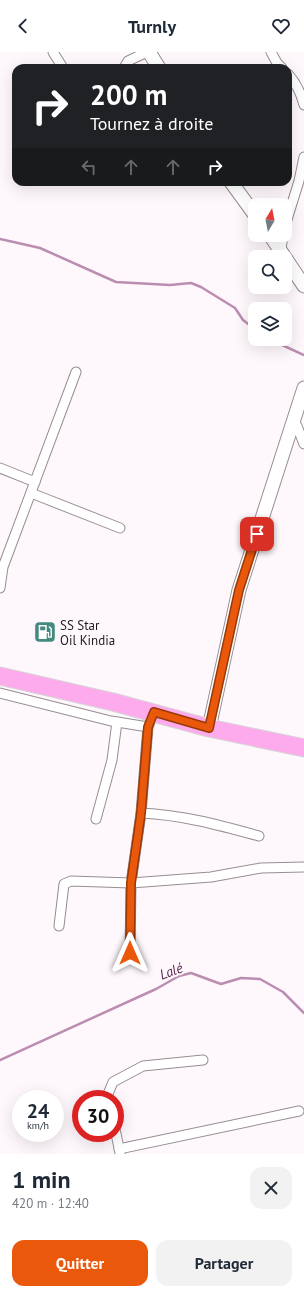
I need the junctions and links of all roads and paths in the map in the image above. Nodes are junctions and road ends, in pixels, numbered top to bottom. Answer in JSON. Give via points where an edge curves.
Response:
{"nodes":[{"id":1,"x":53,"y":52,"type":"edge"},
{"id":2,"x":148,"y":52,"type":"edge"},
{"id":3,"x":271,"y":52,"type":"edge"},
{"id":4,"x":60,"y":64,"type":"edge"},
{"id":5,"x":126,"y":64,"type":"edge"},
{"id":6,"x":156,"y":64,"type":"edge"},
{"id":7,"x":278,"y":64,"type":"edge"},
{"id":8,"x":292,"y":78,"type":"edge"},
{"id":9,"x":304,"y":105,"type":"edge"},
{"id":10,"x":304,"y":157,"type":"edge"},
{"id":11,"x":234,"y":186,"type":"edge"},
{"id":12,"x":292,"y":204,"type":"edge"},
{"id":13,"x":248,"y":205,"type":"edge"},
{"id":14,"x":276,"y":242,"type":"edge"},
{"id":15,"x":282,"y":242,"type":"edge"},
{"id":16,"x":281,"y":249,"type":"junction"},
{"id":17,"x":304,"y":286,"type":"edge"},
{"id":18,"x":76,"y":372,"type":"dead end"},
{"id":19,"x":304,"y":388,"type":"edge"},
{"id":20,"x":294,"y":421,"type":"junction"},
{"id":21,"x":304,"y":444,"type":"edge"},
{"id":22,"x":0,"y":468,"type":"edge"},
{"id":23,"x":35,"y":482,"type":"junction"},
{"id":24,"x":31,"y":493,"type":"junction"},
{"id":25,"x":120,"y":528,"type":"dead end"},
{"id":26,"x":0,"y":588,"type":"edge"},
{"id":27,"x":0,"y":676,"type":"edge"},
{"id":28,"x":0,"y":693,"type":"edge"},
{"id":29,"x":113,"y":702,"type":"junction"},
{"id":30,"x":151,"y":720,"type":"junction"},
{"id":31,"x":114,"y":722,"type":"junction"},
{"id":32,"x":209,"y":728,"type":"junction"},
{"id":33,"x":304,"y":748,"type":"edge"},
{"id":34,"x":141,"y":813,"type":"junction"},
{"id":35,"x":96,"y":819,"type":"dead end"},
{"id":36,"x":259,"y":836,"type":"dead end"},
{"id":37,"x":304,"y":867,"type":"edge"},
{"id":38,"x":131,"y":883,"type":"junction"},
{"id":39,"x":59,"y":926,"type":"dead end"},
{"id":40,"x":130,"y":953,"type":"dead end"},
{"id":41,"x":203,"y":1060,"type":"dead end"},
{"id":42,"x":110,"y":1090,"type":"edge"},
{"id":43,"x":299,"y":1111,"type":"dead end"},
{"id":44,"x":120,"y":1151,"type":"edge"}],
"edges":[{"from":1,"to":4,"type":"street"},
{"from":2,"to":5,"type":"street"},
{"from":2,"to":6,"type":"street"},
{"from":3,"to":7,"type":"street"},
{"from":8,"to":9,"type":"street","via":[[301,92]]},
{"from":10,"to":12,"type":"street"},
{"from":11,"to":13,"type":"street"},
{"from":14,"to":16,"type":"street"},
{"from":15,"to":16,"type":"street"},
{"from":16,"to":17,"type":"street"},
{"from":18,"to":23,"type":"street"},
{"from":19,"to":20,"type":"street"},
{"from":20,"to":21,"type":"street"},
{"from":20,"to":32,"type":"street","via":[[239,590]]},
{"from":22,"to":23,"type":"street"},
{"from":23,"to":24,"type":"street"},
{"from":24,"to":25,"type":"street"},
{"from":24,"to":26,"type":"street","via":[[3,567]]},
{"from":27,"to":29,"type":"highway"},
{"from":28,"to":31,"type":"street"},
{"from":29,"to":30,"type":"highway"},
{"from":29,"to":31,"type":"street"},
{"from":30,"to":31,"type":"street"},
{"from":30,"to":32,"type":"highway"},
{"from":30,"to":34,"type":"street"},
{"from":31,"to":35,"type":"street","via":[[112,760]]},
{"from":32,"to":33,"type":"highway"},
{"from":34,"to":36,"type":"street","via":[[199,820]]},
{"from":34,"to":38,"type":"street"},
{"from":37,"to":38,"type":"street","via":[[261,868],[211,877]]},
{"from":38,"to":39,"type":"street","via":[[71,881],[64,884]]},
{"from":38,"to":40,"type":"street"},
{"from":41,"to":42,"type":"street","via":[[143,1066],[113,1082]]},
{"from":43,"to":44,"type":"street"}]}
